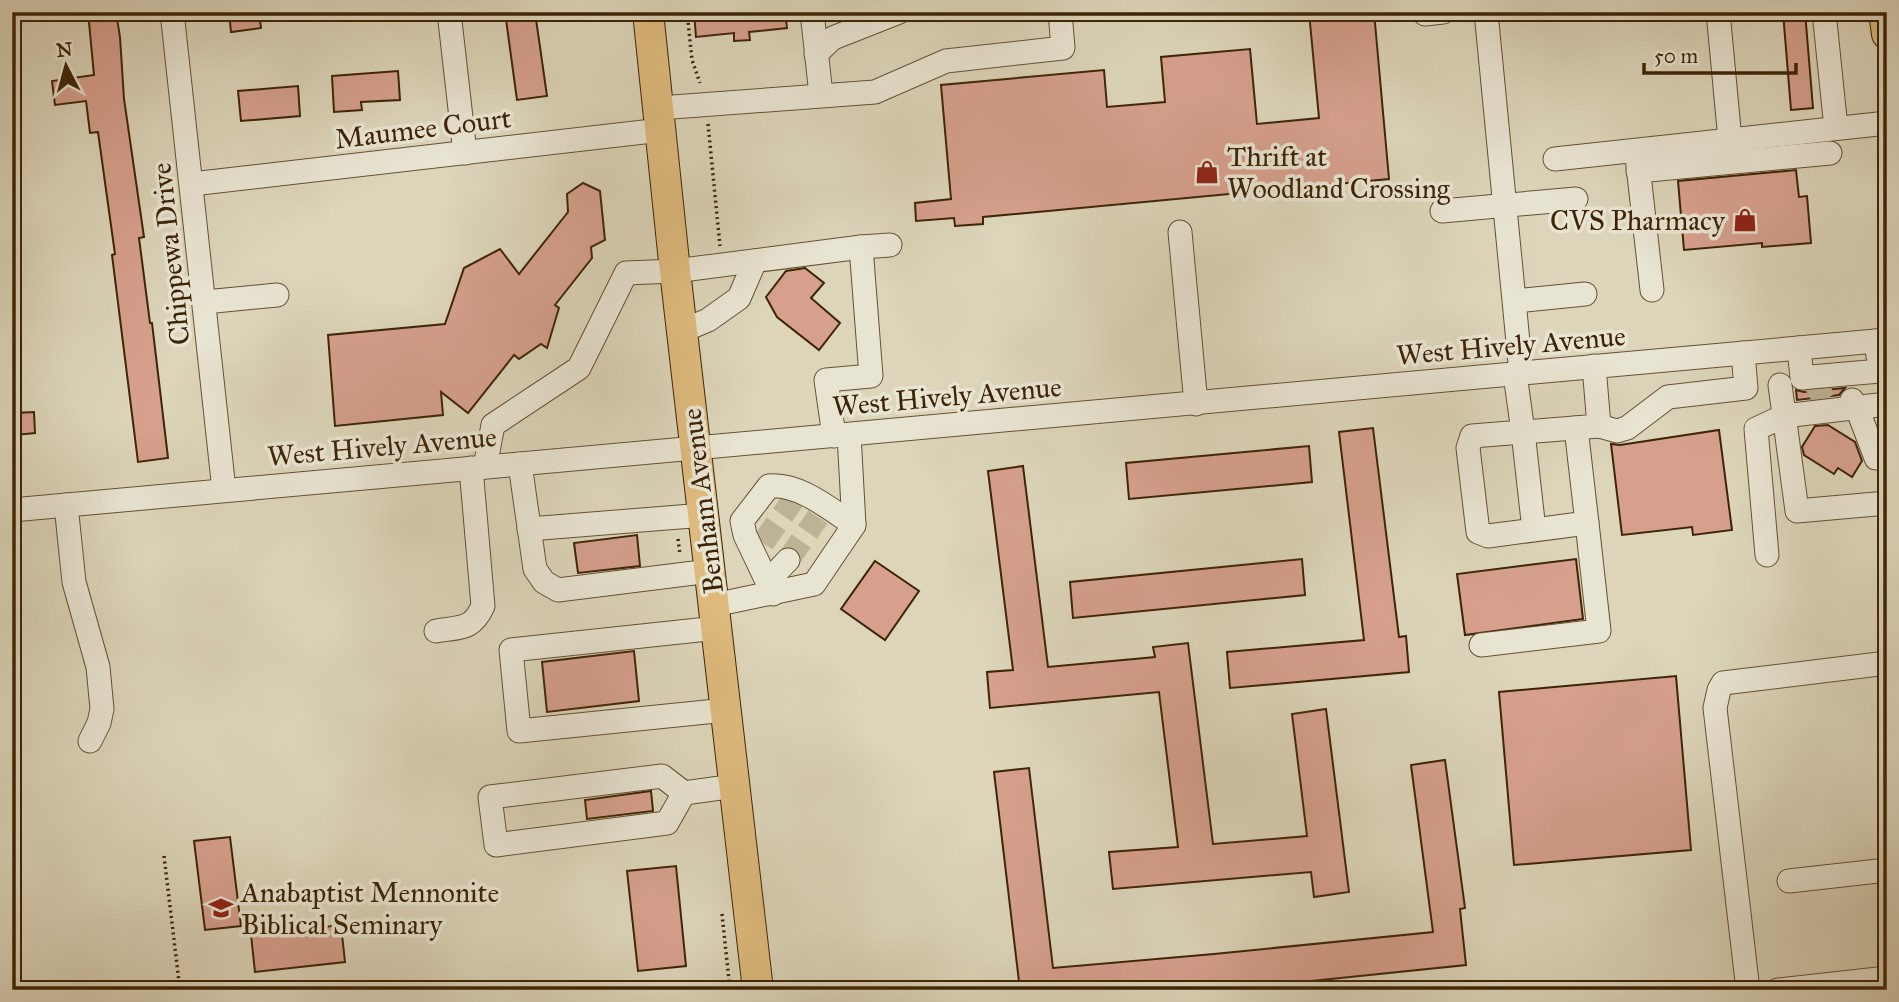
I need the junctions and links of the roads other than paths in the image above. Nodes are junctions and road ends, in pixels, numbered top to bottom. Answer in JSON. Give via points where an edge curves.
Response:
{"nodes":[{"id":1,"x":172,"y":12,"type":"edge"},
{"id":2,"x":449,"y":12,"type":"edge"},
{"id":3,"x":648,"y":12,"type":"edge"},
{"id":4,"x":812,"y":12,"type":"edge"},
{"id":5,"x":900,"y":12,"type":"edge"},
{"id":6,"x":1060,"y":12,"type":"edge"},
{"id":7,"x":1486,"y":12,"type":"edge"},
{"id":8,"x":1718,"y":12,"type":"edge"},
{"id":9,"x":1825,"y":12,"type":"edge"},
{"id":10,"x":1884,"y":12,"type":"edge"},
{"id":11,"x":1887,"y":34,"type":"edge"},
{"id":12,"x":816,"y":54,"type":"junction"},
{"id":13,"x":821,"y":95,"type":"junction"},
{"id":14,"x":660,"y":119,"type":"junction"},
{"id":15,"x":1887,"y":122,"type":"edge"},
{"id":16,"x":1836,"y":128,"type":"junction"},
{"id":17,"x":1730,"y":140,"type":"junction"},
{"id":18,"x":465,"y":153,"type":"junction"},
{"id":19,"x":1830,"y":153,"type":"dead end"},
{"id":20,"x":1555,"y":159,"type":"dead end"},
{"id":21,"x":1637,"y":161,"type":"junction"},
{"id":22,"x":192,"y":184,"type":"junction"},
{"id":23,"x":1576,"y":199,"type":"dead end"},
{"id":24,"x":1505,"y":205,"type":"junction"},
{"id":25,"x":1442,"y":211,"type":"dead end"},
{"id":26,"x":1180,"y":232,"type":"dead end"},
{"id":27,"x":890,"y":245,"type":"dead end"},
{"id":28,"x":860,"y":247,"type":"junction"},
{"id":29,"x":755,"y":261,"type":"junction"},
{"id":30,"x":675,"y":271,"type":"junction"},
{"id":31,"x":1652,"y":290,"type":"dead end"},
{"id":32,"x":276,"y":295,"type":"dead end"},
{"id":33,"x":1585,"y":295,"type":"dead end"},
{"id":34,"x":1515,"y":301,"type":"junction"},
{"id":35,"x":205,"y":303,"type":"junction"},
{"id":36,"x":682,"y":331,"type":"junction"},
{"id":37,"x":1882,"y":341,"type":"edge"},
{"id":38,"x":1799,"y":348,"type":"junction"},
{"id":39,"x":1744,"y":353,"type":"junction"},
{"id":40,"x":1594,"y":366,"type":"junction"},
{"id":41,"x":1518,"y":373,"type":"junction"},
{"id":42,"x":1883,"y":377,"type":"edge"},
{"id":43,"x":1808,"y":378,"type":"junction"},
{"id":44,"x":1780,"y":385,"type":"junction"},
{"id":45,"x":1746,"y":388,"type":"junction"},
{"id":46,"x":1196,"y":404,"type":"junction"},
{"id":47,"x":1854,"y":404,"type":"junction"},
{"id":48,"x":1887,"y":404,"type":"edge"},
{"id":49,"x":1784,"y":416,"type":"junction"},
{"id":50,"x":1587,"y":427,"type":"junction"},
{"id":51,"x":1523,"y":432,"type":"junction"},
{"id":52,"x":842,"y":436,"type":"junction"},
{"id":53,"x":696,"y":449,"type":"junction"},
{"id":54,"x":1887,"y":458,"type":"edge"},
{"id":55,"x":520,"y":464,"type":"junction"},
{"id":56,"x":478,"y":468,"type":"junction"},
{"id":57,"x":225,"y":490,"type":"junction"},
{"id":58,"x":1887,"y":503,"type":"edge"},
{"id":59,"x":66,"y":505,"type":"junction"},
{"id":60,"x":12,"y":510,"type":"edge"},
{"id":61,"x":704,"y":515,"type":"junction"},
{"id":62,"x":1587,"y":523,"type":"junction"},
{"id":63,"x":854,"y":524,"type":"junction"},
{"id":64,"x":529,"y":529,"type":"junction"},
{"id":65,"x":1534,"y":530,"type":"junction"},
{"id":66,"x":1767,"y":555,"type":"dead end"},
{"id":67,"x":788,"y":561,"type":"tunnel mouth"},
{"id":68,"x":710,"y":571,"type":"junction"},
{"id":69,"x":771,"y":587,"type":"junction"},
{"id":70,"x":715,"y":616,"type":"junction"},
{"id":71,"x":436,"y":631,"type":"dead end"},
{"id":72,"x":1481,"y":645,"type":"dead end"},
{"id":73,"x":1887,"y":663,"type":"edge"},
{"id":74,"x":726,"y":710,"type":"junction"},
{"id":75,"x":90,"y":741,"type":"dead end"},
{"id":76,"x":735,"y":786,"type":"junction"},
{"id":77,"x":684,"y":793,"type":"junction"},
{"id":78,"x":1887,"y":870,"type":"edge"},
{"id":79,"x":1789,"y":881,"type":"dead end"},
{"id":80,"x":1887,"y":978,"type":"edge"},
{"id":81,"x":758,"y":990,"type":"edge"},
{"id":82,"x":1748,"y":990,"type":"edge"},
{"id":83,"x":1778,"y":990,"type":"edge"}],
"edges":[{"from":1,"to":22,"type":"street","name":"Chippewa Drive"},
{"from":2,"to":18,"type":"street"},
{"from":3,"to":14,"type":"main road","name":"Benham Avenue"},
{"from":4,"to":12,"type":"street"},
{"from":5,"to":12,"type":"street","via":[[833,38]]},
{"from":6,"to":13,"type":"street","name":"Maumee Court","via":[[1063,48],[947,61],[875,92]]},
{"from":7,"to":24,"type":"street"},
{"from":8,"to":17,"type":"street"},
{"from":9,"to":16,"type":"street"},
{"from":10,"to":11,"type":"main road"},
{"from":12,"to":13,"type":"street"},
{"from":13,"to":14,"type":"street","name":"Maumee Court","via":[[706,104]]},
{"from":14,"to":18,"type":"street","name":"Maumee Court"},
{"from":14,"to":30,"type":"main road","name":"Benham Avenue"},
{"from":15,"to":16,"type":"street"},
{"from":16,"to":17,"type":"street"},
{"from":17,"to":21,"type":"street"},
{"from":18,"to":22,"type":"street","name":"Maumee Court"},
{"from":19,"to":21,"type":"street"},
{"from":20,"to":21,"type":"street"},
{"from":21,"to":31,"type":"street"},
{"from":22,"to":35,"type":"street","name":"Chippewa Drive"},
{"from":23,"to":24,"type":"street"},
{"from":24,"to":25,"type":"street"},
{"from":24,"to":34,"type":"street"},
{"from":26,"to":46,"type":"street"},
{"from":27,"to":28,"type":"street"},
{"from":28,"to":29,"type":"street"},
{"from":28,"to":52,"type":"street","via":[[871,376],[826,380]]},
{"from":29,"to":30,"type":"street"},
{"from":29,"to":36,"type":"street","via":[[739,298],[708,320]]},
{"from":30,"to":36,"type":"main road","name":"Benham Avenue"},
{"from":30,"to":56,"type":"street","via":[[626,273],[579,368],[493,425]]},
{"from":32,"to":35,"type":"street"},
{"from":33,"to":34,"type":"street"},
{"from":34,"to":41,"type":"street"},
{"from":35,"to":57,"type":"street","name":"Chippewa Drive"},
{"from":36,"to":53,"type":"main road","name":"Benham Avenue"},
{"from":37,"to":38,"type":"street","name":"West Hively Avenue"},
{"from":37,"to":42,"type":"street"},
{"from":38,"to":39,"type":"street","name":"West Hively Avenue"},
{"from":38,"to":43,"type":"street"},
{"from":39,"to":40,"type":"street","name":"West Hively Avenue"},
{"from":39,"to":45,"type":"street"},
{"from":40,"to":41,"type":"street","name":"West Hively Avenue"},
{"from":40,"to":50,"type":"street"},
{"from":41,"to":46,"type":"street","name":"West Hively Avenue"},
{"from":41,"to":51,"type":"street"},
{"from":42,"to":43,"type":"street"},
{"from":43,"to":44,"type":"street"},
{"from":44,"to":45,"type":"street"},
{"from":44,"to":49,"type":"street"},
{"from":45,"to":50,"type":"street","via":[[1668,397],[1627,428],[1616,431]]},
{"from":46,"to":52,"type":"street","name":"West Hively Avenue"},
{"from":47,"to":48,"type":"street"},
{"from":47,"to":49,"type":"street"},
{"from":47,"to":54,"type":"street","via":[[1876,458]]},
{"from":49,"to":58,"type":"street","via":[[1797,511]]},
{"from":49,"to":66,"type":"street","via":[[1756,429]]},
{"from":50,"to":51,"type":"street"},
{"from":50,"to":62,"type":"street"},
{"from":51,"to":65,"type":"street"},
{"from":51,"to":65,"type":"street","via":[[1472,436],[1468,448],[1478,532],[1488,536]]},
{"from":52,"to":53,"type":"street","name":"West Hively Avenue"},
{"from":52,"to":63,"type":"street"},
{"from":53,"to":55,"type":"street","name":"West Hively Avenue"},
{"from":53,"to":61,"type":"main road","name":"Benham Avenue"},
{"from":55,"to":56,"type":"street","name":"West Hively Avenue"},
{"from":55,"to":64,"type":"street"},
{"from":56,"to":57,"type":"street","name":"West Hively Avenue"},
{"from":56,"to":71,"type":"street","via":[[484,606],[477,620],[466,627]]},
{"from":57,"to":59,"type":"street","name":"West Hively Avenue"},
{"from":59,"to":60,"type":"street","name":"West Hively Avenue"},
{"from":59,"to":75,"type":"street","via":[[75,582],[99,667],[102,709]]},
{"from":61,"to":64,"type":"street"},
{"from":61,"to":68,"type":"main road","name":"Benham Avenue"},
{"from":62,"to":65,"type":"street"},
{"from":62,"to":72,"type":"street","via":[[1599,631]]},
{"from":63,"to":69,"type":"street","via":[[814,584]]},
{"from":63,"to":69,"type":"street","via":[[821,512],[778,485],[769,486],[742,521],[745,535],[759,549]]},
{"from":64,"to":68,"type":"street","via":[[535,569],[544,582],[558,590]]},
{"from":67,"to":69,"type":"street"},
{"from":68,"to":70,"type":"main road","name":"Benham Avenue"},
{"from":69,"to":70,"type":"street"},
{"from":70,"to":74,"type":"main road","name":"Benham Avenue"},
{"from":70,"to":74,"type":"street","via":[[511,650],[519,731]]},
{"from":73,"to":82,"type":"street","via":[[1723,683],[1719,690],[1715,708]]},
{"from":74,"to":76,"type":"main road","name":"Benham Avenue"},
{"from":76,"to":77,"type":"street"},
{"from":76,"to":81,"type":"main road","name":"Benham Avenue"},
{"from":77,"to":77,"type":"street","via":[[662,776],[490,797],[496,845],[667,823]]},
{"from":78,"to":79,"type":"street"},
{"from":80,"to":83,"type":"street"}]}
